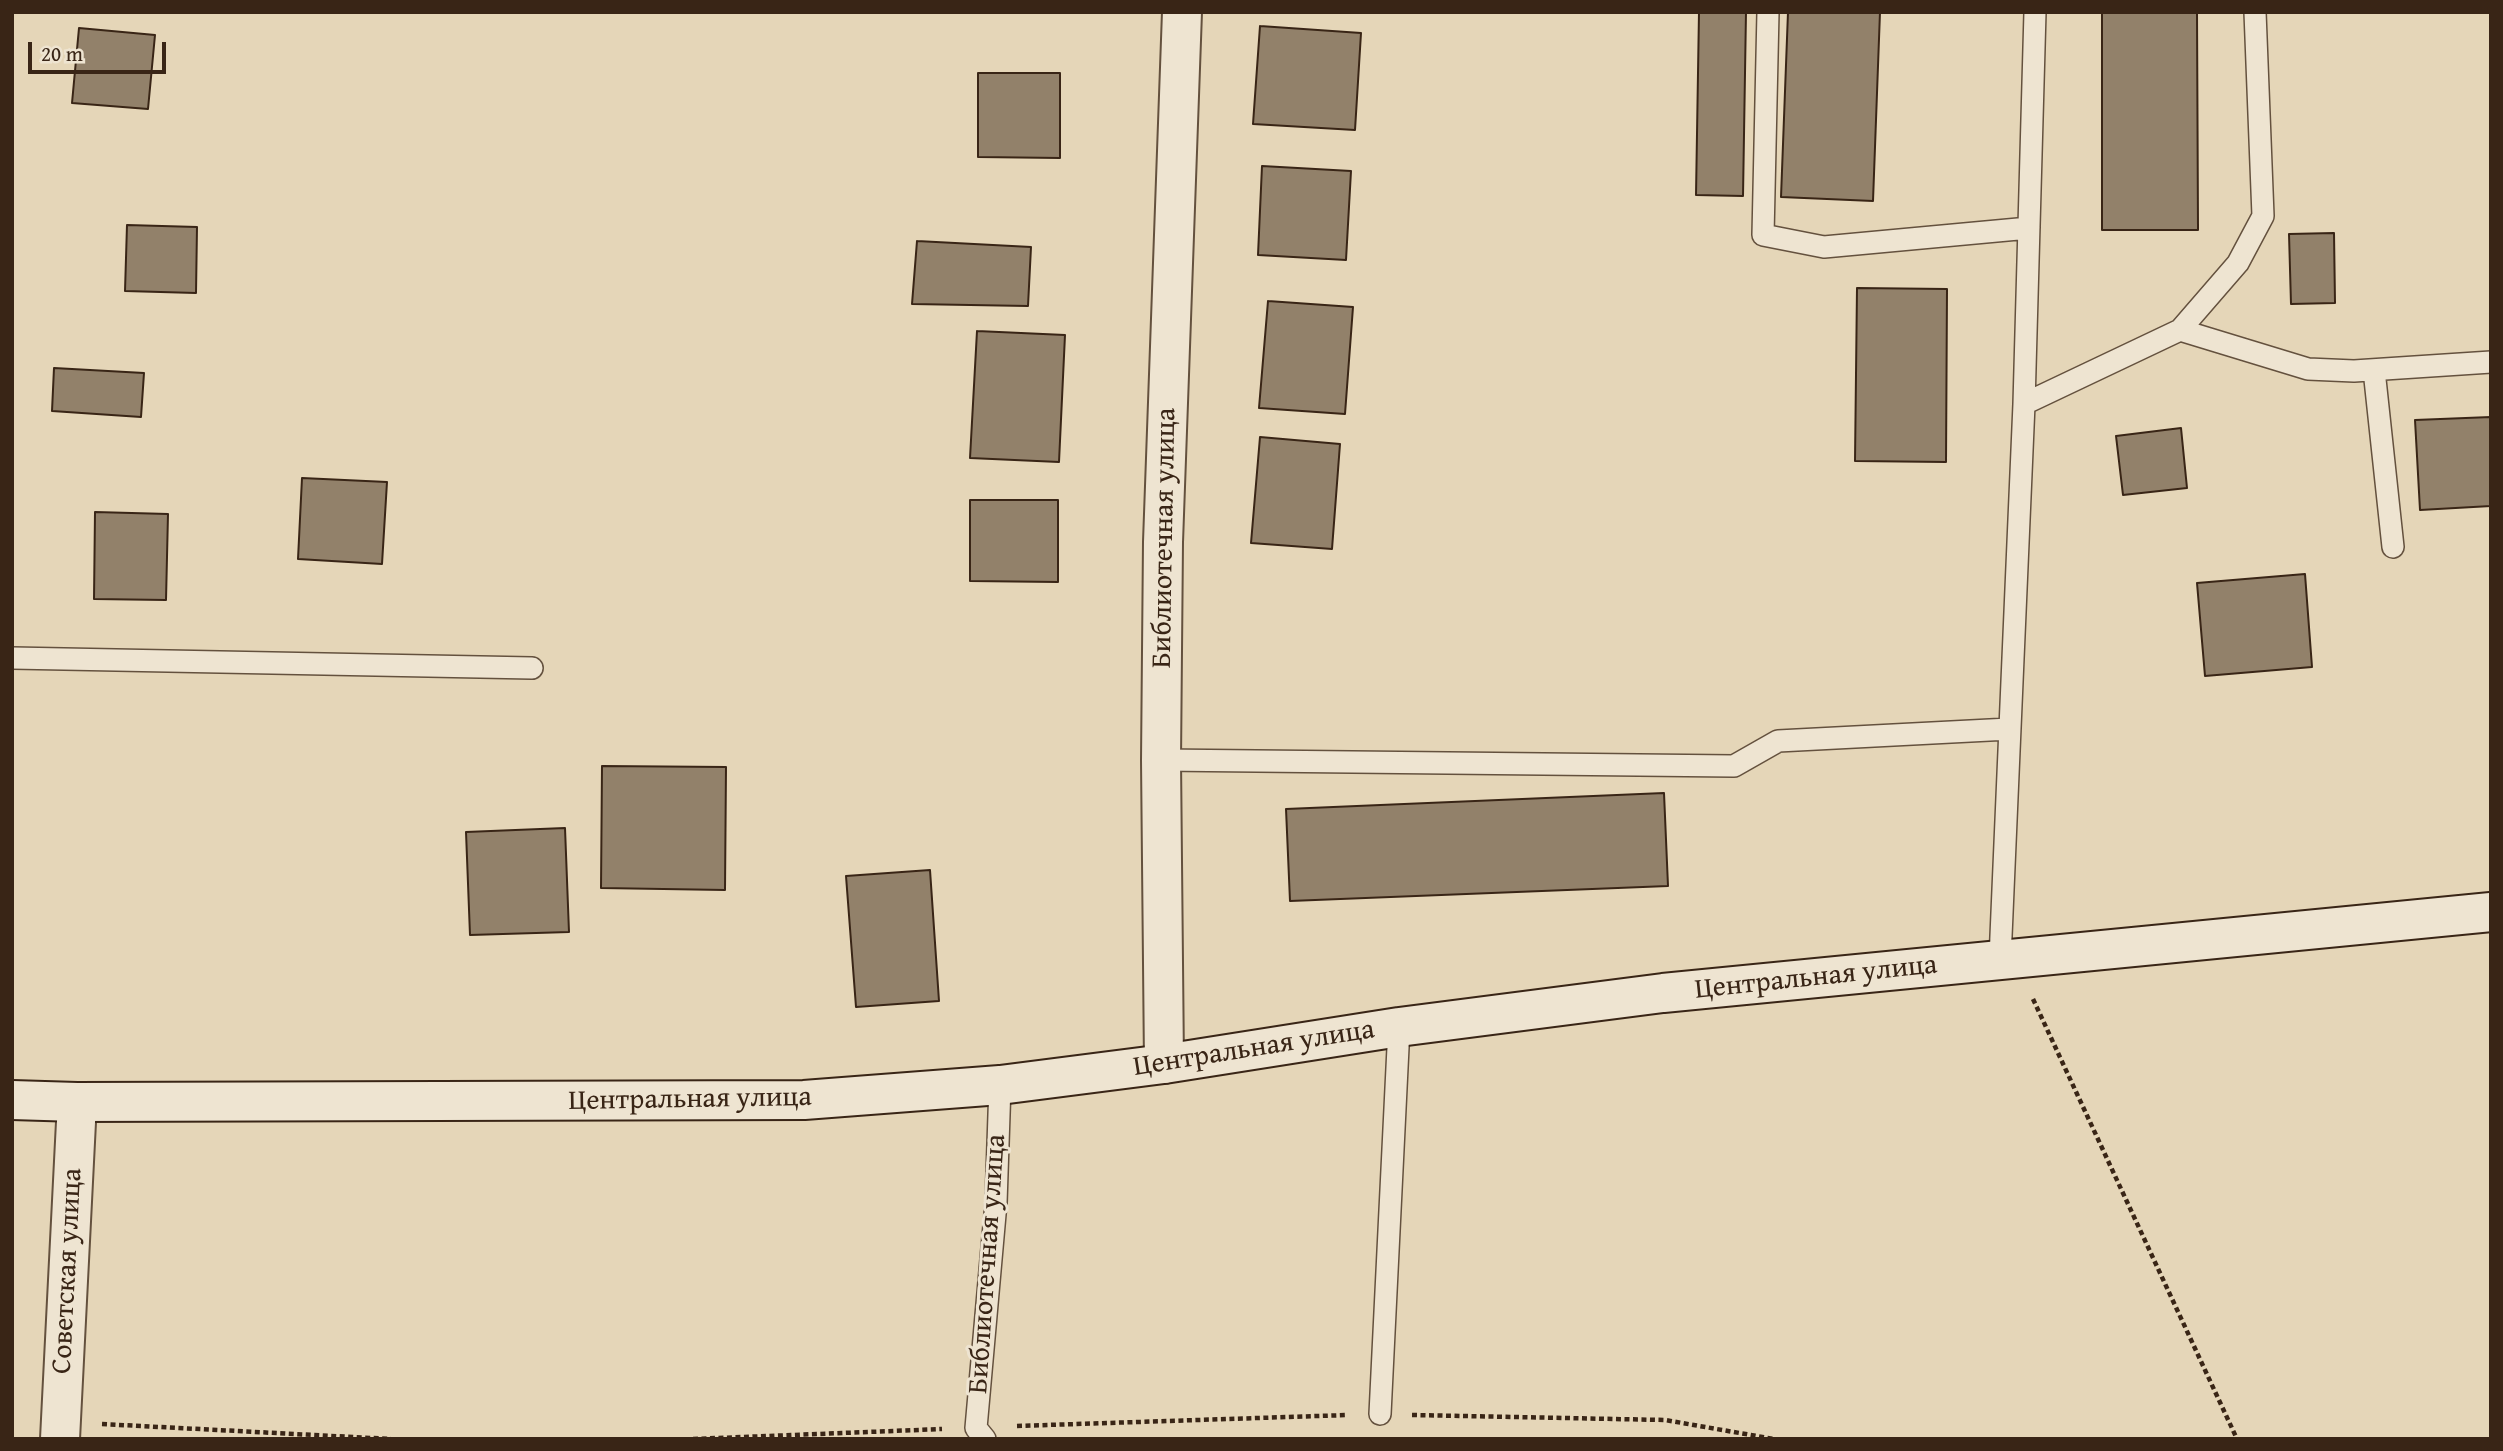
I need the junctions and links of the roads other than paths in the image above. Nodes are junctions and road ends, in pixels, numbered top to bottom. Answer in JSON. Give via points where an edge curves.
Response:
{"nodes":[{"id":1,"x":1182,"y":12,"type":"edge"},
{"id":2,"x":1768,"y":12,"type":"edge"},
{"id":3,"x":2035,"y":12,"type":"edge"},
{"id":4,"x":2255,"y":12,"type":"edge"},
{"id":5,"x":2029,"y":228,"type":"junction"},
{"id":6,"x":2180,"y":330,"type":"junction"},
{"id":7,"x":2491,"y":362,"type":"edge"},
{"id":8,"x":2374,"y":370,"type":"junction"},
{"id":9,"x":2024,"y":404,"type":"junction"},
{"id":10,"x":2393,"y":547,"type":"dead end"},
{"id":11,"x":12,"y":658,"type":"edge"},
{"id":12,"x":531,"y":668,"type":"dead end"},
{"id":13,"x":2009,"y":729,"type":"junction"},
{"id":14,"x":1161,"y":760,"type":"junction"},
{"id":15,"x":2491,"y":912,"type":"edge"},
{"id":16,"x":2015,"y":958,"type":"junction"},
{"id":17,"x":1399,"y":1027,"type":"junction"},
{"id":18,"x":1164,"y":1064,"type":"junction"},
{"id":19,"x":1000,"y":1085,"type":"junction"},
{"id":20,"x":12,"y":1100,"type":"edge"},
{"id":21,"x":77,"y":1102,"type":"junction"},
{"id":22,"x":1380,"y":1414,"type":"road end"},
{"id":23,"x":60,"y":1431,"type":"edge"},
{"id":24,"x":981,"y":1433,"type":"edge"}],
"edges":[{"from":1,"to":14,"type":"main road","name":"Библиотечная улица","via":[[1163,542]]},
{"from":2,"to":5,"type":"lane","via":[[1763,235],[1824,247]]},
{"from":3,"to":5,"type":"lane"},
{"from":4,"to":6,"type":"lane","via":[[2263,216],[2238,263]]},
{"from":5,"to":9,"type":"lane"},
{"from":6,"to":8,"type":"lane","via":[[2308,369]]},
{"from":6,"to":9,"type":"lane"},
{"from":7,"to":8,"type":"lane"},
{"from":8,"to":10,"type":"lane"},
{"from":9,"to":13,"type":"lane"},
{"from":11,"to":12,"type":"lane"},
{"from":13,"to":14,"type":"lane","via":[[1778,741],[1734,766]]},
{"from":13,"to":16,"type":"lane"},
{"from":14,"to":18,"type":"main road","name":"Библиотечная улица"},
{"from":15,"to":16,"type":"main road","name":"Центральная улица"},
{"from":16,"to":17,"type":"main road","name":"Центральная улица","via":[[1663,993]]},
{"from":17,"to":18,"type":"main road","name":"Центральная улица"},
{"from":17,"to":22,"type":"lane"},
{"from":18,"to":19,"type":"main road","name":"Центральная улица"},
{"from":19,"to":21,"type":"main road","name":"Центральная улица","via":[[804,1100]]},
{"from":19,"to":24,"type":"lane","name":"Библиотечная улица"},
{"from":20,"to":21,"type":"main road","name":"Центральная улица"},
{"from":21,"to":23,"type":"main road","name":"Советская улица"}]}
